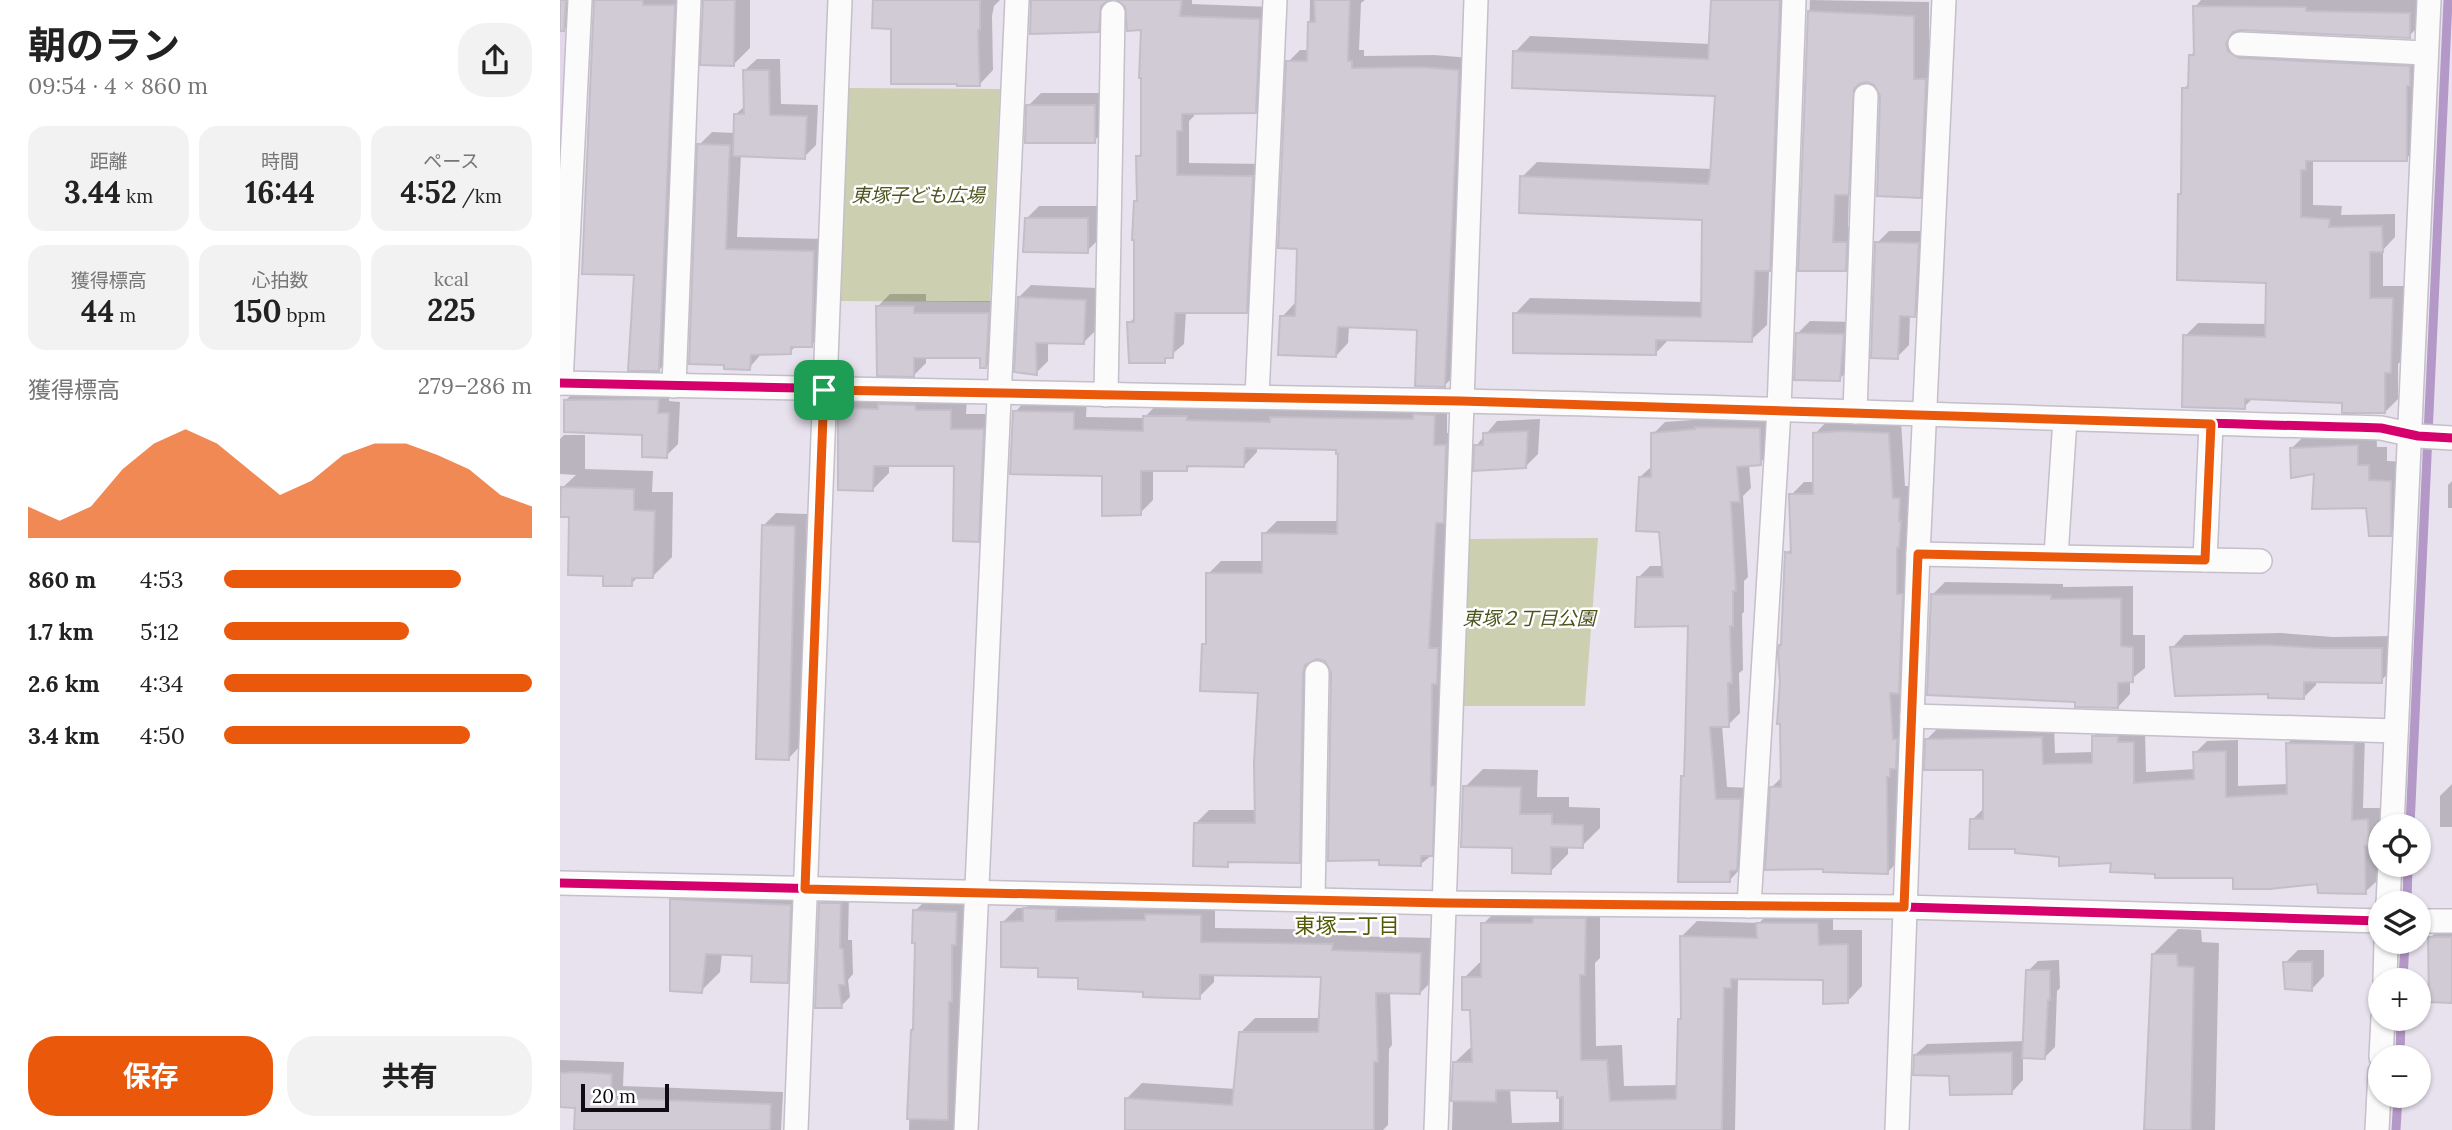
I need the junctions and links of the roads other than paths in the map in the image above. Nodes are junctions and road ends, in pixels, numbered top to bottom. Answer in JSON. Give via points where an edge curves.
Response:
{"nodes":[{"id":1,"x":580,"y":0,"type":"edge"},
{"id":2,"x":689,"y":0,"type":"edge"},
{"id":3,"x":840,"y":0,"type":"edge"},
{"id":4,"x":1017,"y":0,"type":"edge"},
{"id":5,"x":1276,"y":0,"type":"edge"},
{"id":6,"x":1476,"y":0,"type":"edge"},
{"id":7,"x":1794,"y":0,"type":"edge"},
{"id":8,"x":1944,"y":0,"type":"edge"},
{"id":9,"x":2429,"y":0,"type":"edge"},
{"id":10,"x":1113,"y":13,"type":"dead end"},
{"id":11,"x":2240,"y":44,"type":"dead end"},
{"id":12,"x":2425,"y":53,"type":"junction"},
{"id":13,"x":1866,"y":96,"type":"dead end"},
{"id":14,"x":560,"y":383,"type":"edge"},
{"id":15,"x":674,"y":386,"type":"junction"},
{"id":16,"x":824,"y":390,"type":"junction"},
{"id":17,"x":999,"y":393,"type":"junction"},
{"id":18,"x":1106,"y":395,"type":"junction"},
{"id":19,"x":1257,"y":397,"type":"junction"},
{"id":20,"x":1461,"y":401,"type":"junction"},
{"id":21,"x":1779,"y":410,"type":"junction"},
{"id":22,"x":1855,"y":412,"type":"junction"},
{"id":23,"x":1924,"y":414,"type":"junction"},
{"id":24,"x":2065,"y":419,"type":"junction"},
{"id":25,"x":2211,"y":424,"type":"junction"},
{"id":26,"x":2430,"y":436,"type":"edge"},
{"id":27,"x":1918,"y":554,"type":"junction"},
{"id":28,"x":2056,"y":556,"type":"junction"},
{"id":29,"x":2205,"y":560,"type":"junction"},
{"id":30,"x":2260,"y":561,"type":"dead end"},
{"id":31,"x":1317,"y":673,"type":"dead end"},
{"id":32,"x":1912,"y":716,"type":"junction"},
{"id":33,"x":2396,"y":731,"type":"junction"},
{"id":34,"x":2393,"y":814,"type":"edge"},
{"id":35,"x":560,"y":883,"type":"edge"},
{"id":36,"x":805,"y":889,"type":"junction"},
{"id":37,"x":978,"y":894,"type":"junction"},
{"id":38,"x":1313,"y":900,"type":"junction"},
{"id":39,"x":1446,"y":903,"type":"junction"},
{"id":40,"x":1749,"y":906,"type":"junction"},
{"id":41,"x":1904,"y":907,"type":"junction"},
{"id":42,"x":2368,"y":921,"type":"edge"},
{"id":43,"x":2431,"y":921,"type":"edge"},
{"id":44,"x":2452,"y":921,"type":"edge"},
{"id":45,"x":2378,"y":1108,"type":"edge"},
{"id":46,"x":796,"y":1130,"type":"edge"},
{"id":47,"x":966,"y":1130,"type":"edge"},
{"id":48,"x":1436,"y":1130,"type":"edge"},
{"id":49,"x":1896,"y":1130,"type":"edge"},
{"id":50,"x":2377,"y":1130,"type":"edge"}],
"edges":[{"from":1,"to":14,"type":"street"},
{"from":2,"to":15,"type":"street"},
{"from":3,"to":16,"type":"street"},
{"from":4,"to":17,"type":"street"},
{"from":5,"to":19,"type":"street"},
{"from":6,"to":20,"type":"street"},
{"from":7,"to":21,"type":"street"},
{"from":8,"to":23,"type":"street"},
{"from":9,"to":12,"type":"street"},
{"from":10,"to":18,"type":"street"},
{"from":11,"to":12,"type":"street"},
{"from":12,"to":26,"type":"street"},
{"from":13,"to":22,"type":"street"},
{"from":14,"to":15,"type":"street"},
{"from":15,"to":16,"type":"street"},
{"from":16,"to":17,"type":"street"},
{"from":16,"to":36,"type":"street"},
{"from":17,"to":18,"type":"street"},
{"from":17,"to":37,"type":"street"},
{"from":18,"to":19,"type":"street"},
{"from":19,"to":20,"type":"street"},
{"from":20,"to":21,"type":"street"},
{"from":20,"to":39,"type":"street"},
{"from":21,"to":22,"type":"street"},
{"from":21,"to":40,"type":"street"},
{"from":22,"to":23,"type":"street"},
{"from":23,"to":24,"type":"street"},
{"from":23,"to":27,"type":"street"},
{"from":24,"to":25,"type":"street"},
{"from":24,"to":28,"type":"street"},
{"from":25,"to":26,"type":"street","via":[[2381,428]]},
{"from":25,"to":29,"type":"street"},
{"from":26,"to":33,"type":"street"},
{"from":27,"to":28,"type":"street"},
{"from":27,"to":32,"type":"street"},
{"from":28,"to":29,"type":"street"},
{"from":29,"to":30,"type":"street"},
{"from":31,"to":38,"type":"street"},
{"from":32,"to":33,"type":"street"},
{"from":32,"to":41,"type":"street"},
{"from":33,"to":34,"type":"street"},
{"from":35,"to":36,"type":"street"},
{"from":36,"to":37,"type":"street"},
{"from":36,"to":46,"type":"street"},
{"from":37,"to":38,"type":"street"},
{"from":37,"to":47,"type":"street"},
{"from":38,"to":39,"type":"street"},
{"from":39,"to":40,"type":"street"},
{"from":39,"to":48,"type":"street"},
{"from":40,"to":41,"type":"street"},
{"from":41,"to":42,"type":"street"},
{"from":41,"to":49,"type":"street"},
{"from":43,"to":44,"type":"street"},
{"from":45,"to":50,"type":"street"}]}
